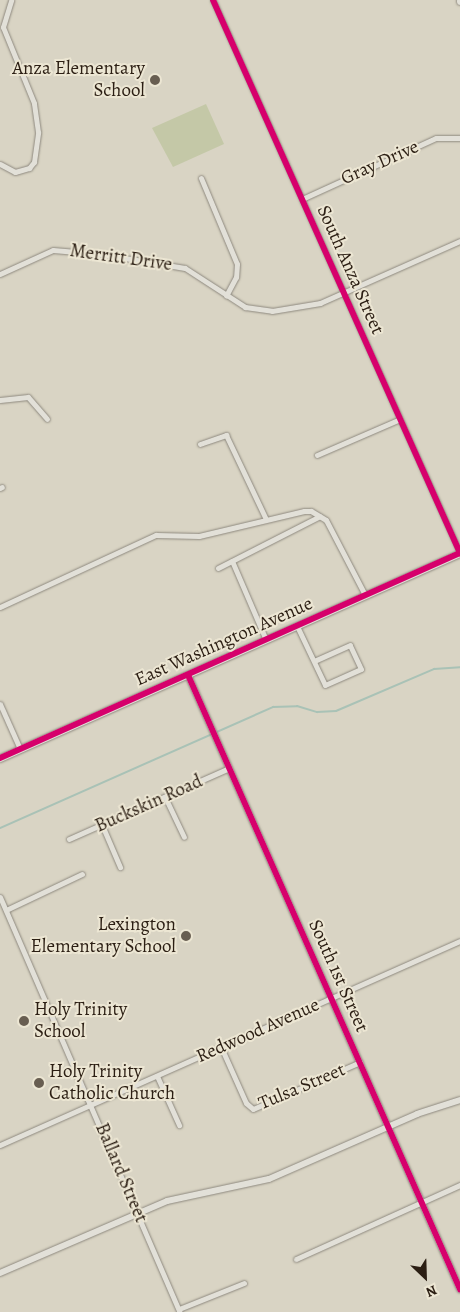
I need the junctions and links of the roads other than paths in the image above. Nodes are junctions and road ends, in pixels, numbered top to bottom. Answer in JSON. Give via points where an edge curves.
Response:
{"nodes":[{"id":1,"x":11,"y":0,"type":"edge"},
{"id":2,"x":213,"y":0,"type":"edge"},
{"id":3,"x":460,"y":138,"type":"edge"},
{"id":4,"x":0,"y":164,"type":"edge"},
{"id":5,"x":201,"y":178,"type":"dead end"},
{"id":6,"x":302,"y":199,"type":"junction"},
{"id":7,"x":460,"y":241,"type":"edge"},
{"id":8,"x":1,"y":273,"type":"edge"},
{"id":9,"x":344,"y":293,"type":"junction"},
{"id":10,"x":226,"y":296,"type":"junction"},
{"id":11,"x":0,"y":400,"type":"edge"},
{"id":12,"x":47,"y":419,"type":"dead end"},
{"id":13,"x":400,"y":419,"type":"junction"},
{"id":14,"x":200,"y":444,"type":"dead end"},
{"id":15,"x":316,"y":455,"type":"dead end"},
{"id":16,"x":320,"y":516,"type":"junction"},
{"id":17,"x":265,"y":517,"type":"junction"},
{"id":18,"x":460,"y":553,"type":"edge"},
{"id":19,"x":232,"y":561,"type":"junction"},
{"id":20,"x":218,"y":568,"type":"dead end"},
{"id":21,"x":365,"y":595,"type":"junction"},
{"id":22,"x":0,"y":607,"type":"edge"},
{"id":23,"x":298,"y":626,"type":"junction"},
{"id":24,"x":266,"y":640,"type":"junction"},
{"id":25,"x":314,"y":661,"type":"junction"},
{"id":26,"x":188,"y":675,"type":"junction"},
{"id":27,"x":0,"y":704,"type":"edge"},
{"id":28,"x":20,"y":749,"type":"junction"},
{"id":29,"x":0,"y":758,"type":"edge"},
{"id":30,"x":229,"y":768,"type":"junction"},
{"id":31,"x":165,"y":797,"type":"junction"},
{"id":32,"x":102,"y":825,"type":"junction"},
{"id":33,"x":184,"y":837,"type":"dead end"},
{"id":34,"x":69,"y":839,"type":"dead end"},
{"id":35,"x":120,"y":867,"type":"dead end"},
{"id":36,"x":82,"y":874,"type":"dead end"},
{"id":37,"x":0,"y":897,"type":"edge"},
{"id":38,"x":6,"y":910,"type":"junction"},
{"id":39,"x":460,"y":941,"type":"edge"},
{"id":40,"x":332,"y":998,"type":"junction"},
{"id":41,"x":221,"y":1047,"type":"junction"},
{"id":42,"x":360,"y":1062,"type":"junction"},
{"id":43,"x":158,"y":1076,"type":"junction"},
{"id":44,"x":460,"y":1100,"type":"edge"},
{"id":45,"x":91,"y":1104,"type":"junction"},
{"id":46,"x":179,"y":1125,"type":"dead end"},
{"id":47,"x":389,"y":1126,"type":"junction"},
{"id":48,"x":0,"y":1145,"type":"edge"},
{"id":49,"x":460,"y":1185,"type":"edge"},
{"id":50,"x":421,"y":1202,"type":"junction"},
{"id":51,"x":138,"y":1212,"type":"junction"},
{"id":52,"x":296,"y":1259,"type":"dead end"},
{"id":53,"x":0,"y":1273,"type":"edge"},
{"id":54,"x":244,"y":1283,"type":"dead end"},
{"id":55,"x":460,"y":1289,"type":"edge"},
{"id":56,"x":180,"y":1311,"type":"edge"}],
"edges":[{"from":1,"to":4,"type":"street","via":[[3,27],[38,118],[34,162],[25,170],[15,172]]},
{"from":2,"to":6,"type":"street","name":"South Anza Street"},
{"from":3,"to":6,"type":"street","name":"Gray Drive","via":[[436,138]]},
{"from":5,"to":10,"type":"street","via":[[237,264],[236,277]]},
{"from":6,"to":9,"type":"street","name":"South Anza Street"},
{"from":7,"to":9,"type":"street","name":"Merritt Drive"},
{"from":8,"to":10,"type":"street","name":"Merritt Drive","via":[[40,254],[72,250],[173,264],[194,273]]},
{"from":9,"to":10,"type":"street","name":"Merritt Drive","via":[[320,303],[272,311],[245,307]]},
{"from":9,"to":13,"type":"street","name":"South Anza Street"},
{"from":11,"to":12,"type":"street","via":[[28,397]]},
{"from":13,"to":15,"type":"street"},
{"from":13,"to":18,"type":"street","name":"South Anza Street"},
{"from":14,"to":17,"type":"street","via":[[226,434]]},
{"from":16,"to":17,"type":"street","via":[[311,511]]},
{"from":16,"to":19,"type":"street"},
{"from":16,"to":21,"type":"street","via":[[337,538]]},
{"from":17,"to":22,"type":"street","via":[[199,536],[156,534]]},
{"from":18,"to":21,"type":"main road","name":"East Washington Avenue"},
{"from":19,"to":20,"type":"street"},
{"from":19,"to":24,"type":"street"},
{"from":21,"to":23,"type":"main road","name":"East Washington Avenue"},
{"from":23,"to":24,"type":"main road","name":"East Washington Avenue"},
{"from":23,"to":25,"type":"street"},
{"from":24,"to":26,"type":"main road","name":"East Washington Avenue"},
{"from":25,"to":25,"type":"street","via":[[325,685],[361,669],[350,645]]},
{"from":26,"to":28,"type":"main road","name":"East Washington Avenue"},
{"from":26,"to":30,"type":"street","name":"South 1st Street"},
{"from":27,"to":28,"type":"street"},
{"from":28,"to":29,"type":"main road","name":"East Washington Avenue"},
{"from":30,"to":31,"type":"street","name":"Buckskin Road"},
{"from":30,"to":40,"type":"street","name":"South 1st Street"},
{"from":31,"to":32,"type":"street","name":"Buckskin Road"},
{"from":31,"to":33,"type":"street"},
{"from":32,"to":34,"type":"street","name":"Buckskin Road"},
{"from":32,"to":35,"type":"street"},
{"from":36,"to":38,"type":"street"},
{"from":37,"to":38,"type":"street","name":"Ballard Street"},
{"from":38,"to":45,"type":"street","name":"Ballard Street"},
{"from":39,"to":40,"type":"street","name":"Redwood Avenue"},
{"from":40,"to":41,"type":"street","name":"Redwood Avenue"},
{"from":40,"to":42,"type":"street","name":"South 1st Street"},
{"from":41,"to":42,"type":"street","name":"Tulsa Street","via":[[246,1103],[253,1109]]},
{"from":41,"to":43,"type":"street","name":"Redwood Avenue"},
{"from":42,"to":47,"type":"street","name":"South 1st Street"},
{"from":43,"to":45,"type":"street","name":"Redwood Avenue"},
{"from":43,"to":46,"type":"street"},
{"from":44,"to":47,"type":"street"},
{"from":45,"to":48,"type":"street","name":"Redwood Avenue"},
{"from":45,"to":51,"type":"street","name":"Ballard Street"},
{"from":47,"to":50,"type":"street","name":"South 1st Street"},
{"from":47,"to":51,"type":"street","via":[[269,1179],[184,1196]]},
{"from":49,"to":50,"type":"street"},
{"from":50,"to":52,"type":"street"},
{"from":50,"to":55,"type":"street","name":"South 1st Street"},
{"from":51,"to":53,"type":"street"},
{"from":51,"to":56,"type":"street","name":"Ballard Street"},
{"from":54,"to":56,"type":"street"}]}
